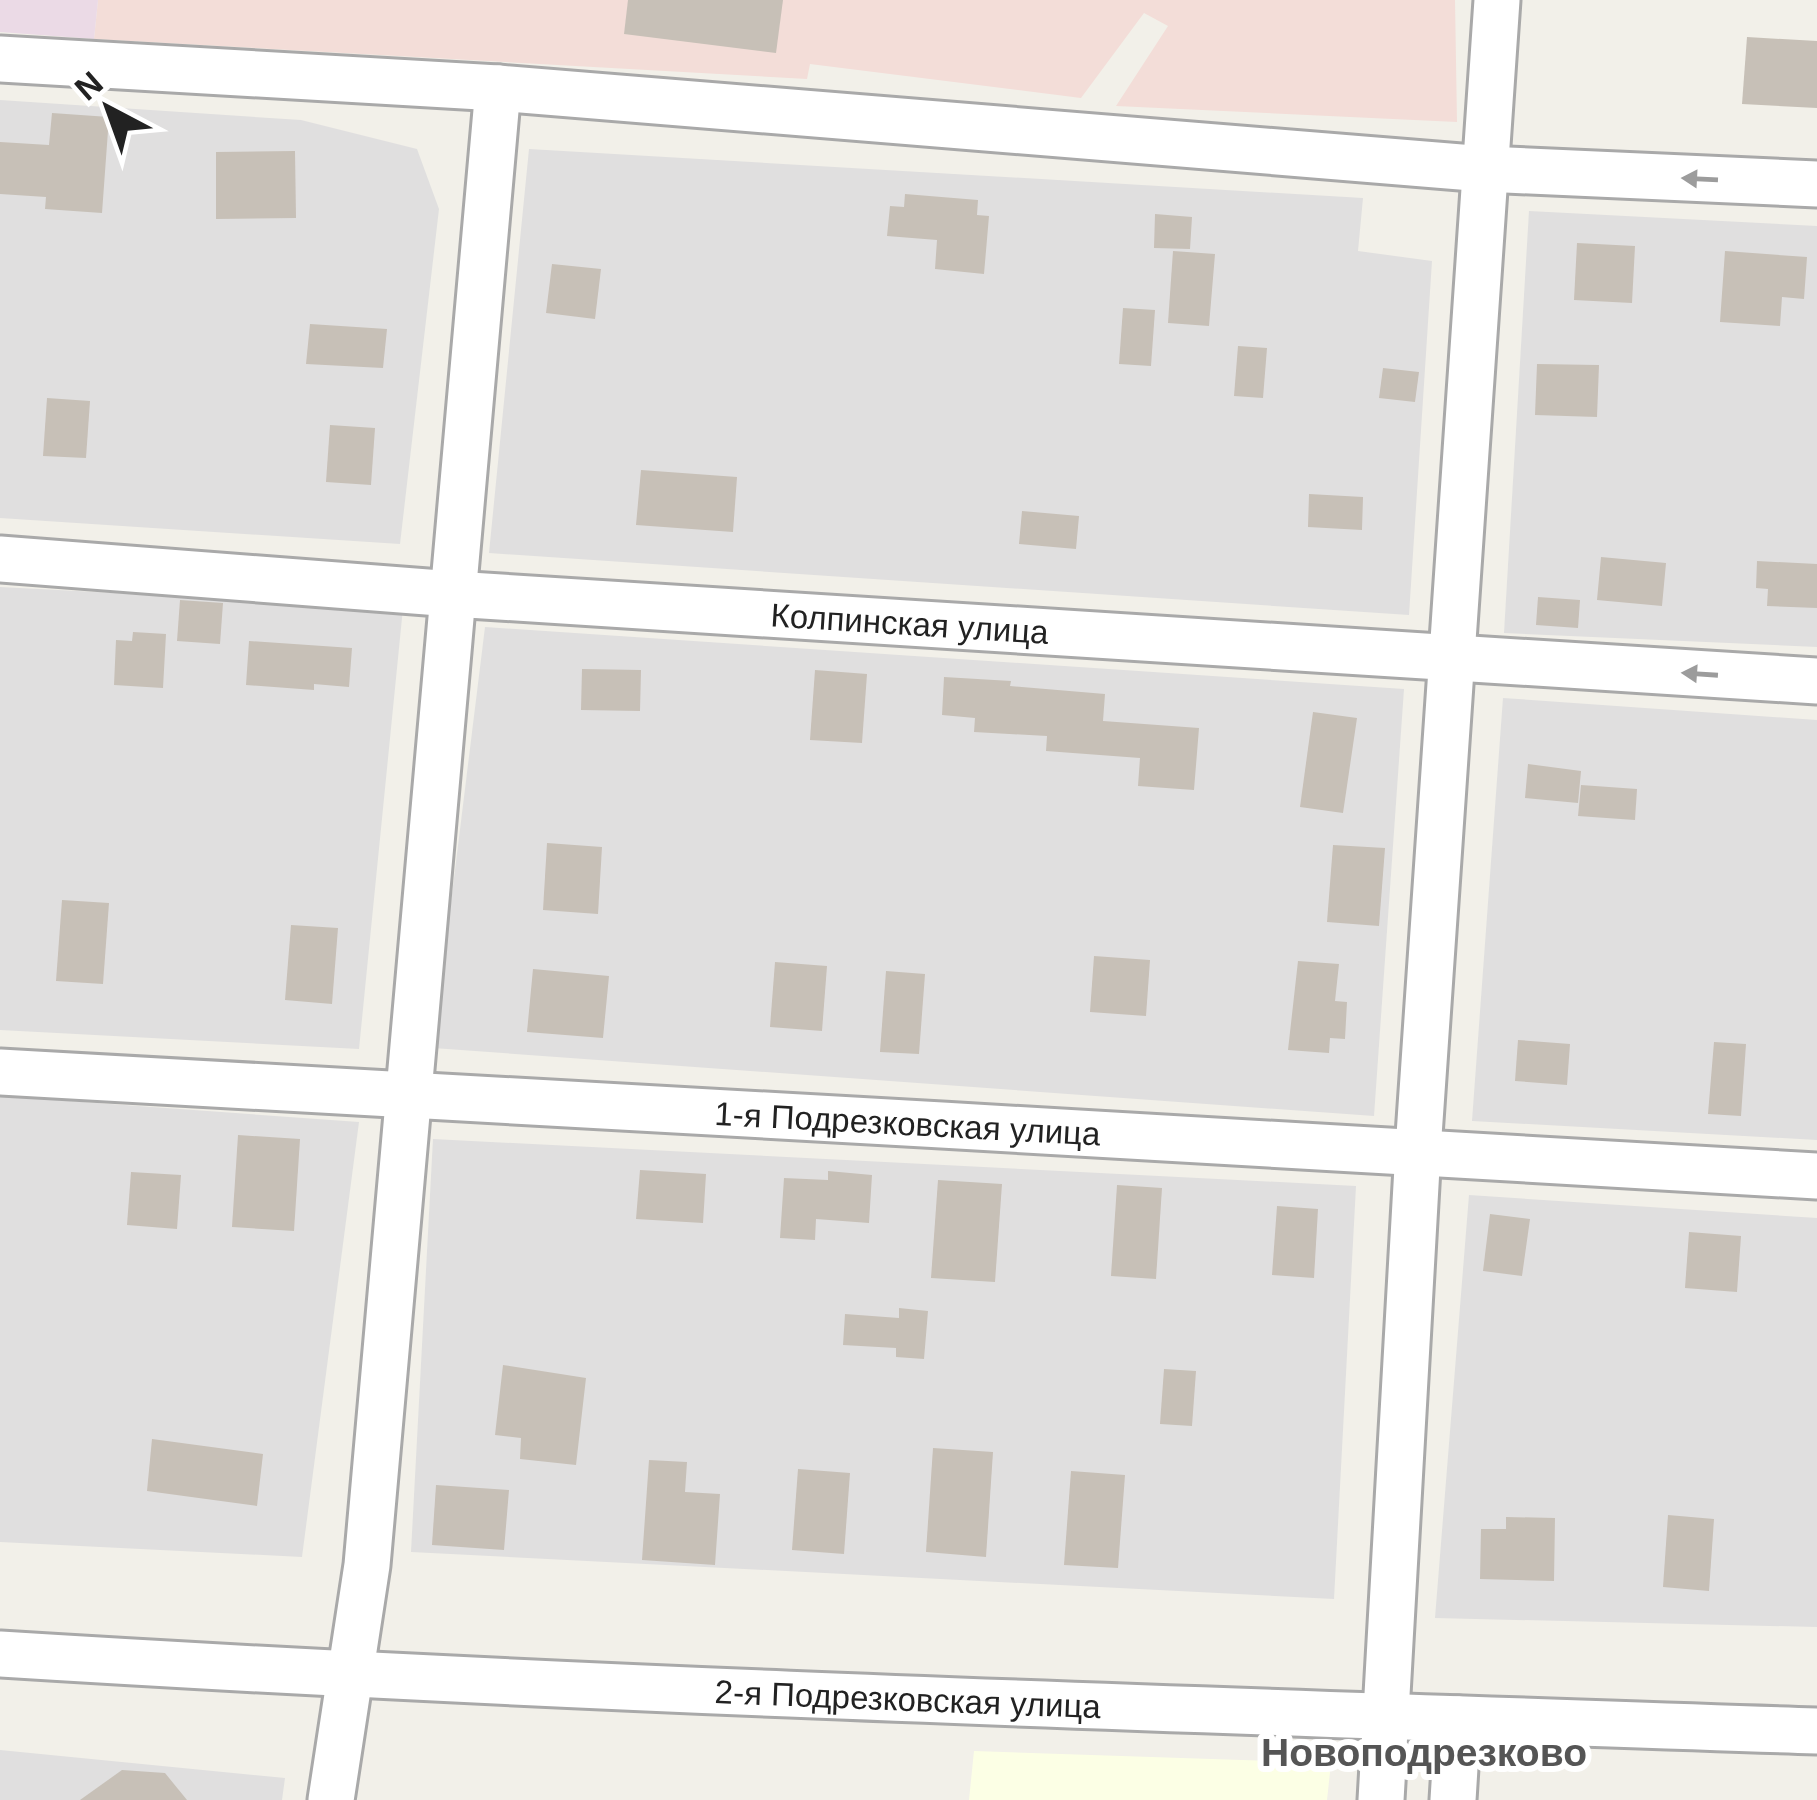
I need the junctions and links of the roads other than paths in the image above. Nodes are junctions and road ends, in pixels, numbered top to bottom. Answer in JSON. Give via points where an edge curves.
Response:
{"nodes":[{"id":1,"x":1497,"y":0,"type":"edge"},
{"id":2,"x":0,"y":59,"type":"edge"},
{"id":3,"x":498,"y":88,"type":"junction"},
{"id":4,"x":1485,"y":169,"type":"junction"},
{"id":5,"x":1817,"y":184,"type":"edge"},
{"id":6,"x":0,"y":559,"type":"edge"},
{"id":7,"x":453,"y":594,"type":"junction"},
{"id":8,"x":1452,"y":659,"type":"junction"},
{"id":9,"x":1817,"y":681,"type":"edge"},
{"id":10,"x":0,"y":1072,"type":"edge"},
{"id":11,"x":408,"y":1098,"type":"junction"},
{"id":12,"x":1418,"y":1150,"type":"junction"},
{"id":13,"x":1817,"y":1176,"type":"edge"},
{"id":14,"x":0,"y":1654,"type":"edge"},
{"id":15,"x":349,"y":1675,"type":"junction"},
{"id":16,"x":1387,"y":1718,"type":"junction"},
{"id":17,"x":1458,"y":1719,"type":"junction"},
{"id":18,"x":1817,"y":1731,"type":"edge"},
{"id":19,"x":331,"y":1800,"type":"edge"},
{"id":20,"x":1381,"y":1800,"type":"edge"},
{"id":21,"x":1453,"y":1800,"type":"edge"}],
"edges":[{"from":1,"to":4,"type":"street"},
{"from":2,"to":3,"type":"street"},
{"from":3,"to":4,"type":"street"},
{"from":3,"to":7,"type":"street"},
{"from":5,"to":4,"type":"street","one_way":true},
{"from":4,"to":8,"type":"street"},
{"from":6,"to":7,"type":"street","name":"Колпинская улица"},
{"from":7,"to":8,"type":"street","name":"Колпинская улица"},
{"from":7,"to":11,"type":"street"},
{"from":9,"to":8,"type":"street","name":"Колпинская улица","one_way":true},
{"from":8,"to":12,"type":"street"},
{"from":10,"to":11,"type":"street","name":"1-я Подрезковская улица"},
{"from":11,"to":12,"type":"street","name":"1-я Подрезковская улица"},
{"from":11,"to":15,"type":"street","via":[[367,1564]]},
{"from":12,"to":13,"type":"street","name":"1-я Подрезковская улица"},
{"from":12,"to":16,"type":"street"},
{"from":14,"to":15,"type":"street","name":"2-я Подрезковская улица"},
{"from":15,"to":16,"type":"street","name":"2-я Подрезковская улица"},
{"from":15,"to":19,"type":"street"},
{"from":16,"to":17,"type":"street","name":"2-я Подрезковская улица"},
{"from":16,"to":20,"type":"street"},
{"from":17,"to":18,"type":"street","name":"2-я Подрезковская улица"},
{"from":17,"to":21,"type":"street"}]}
